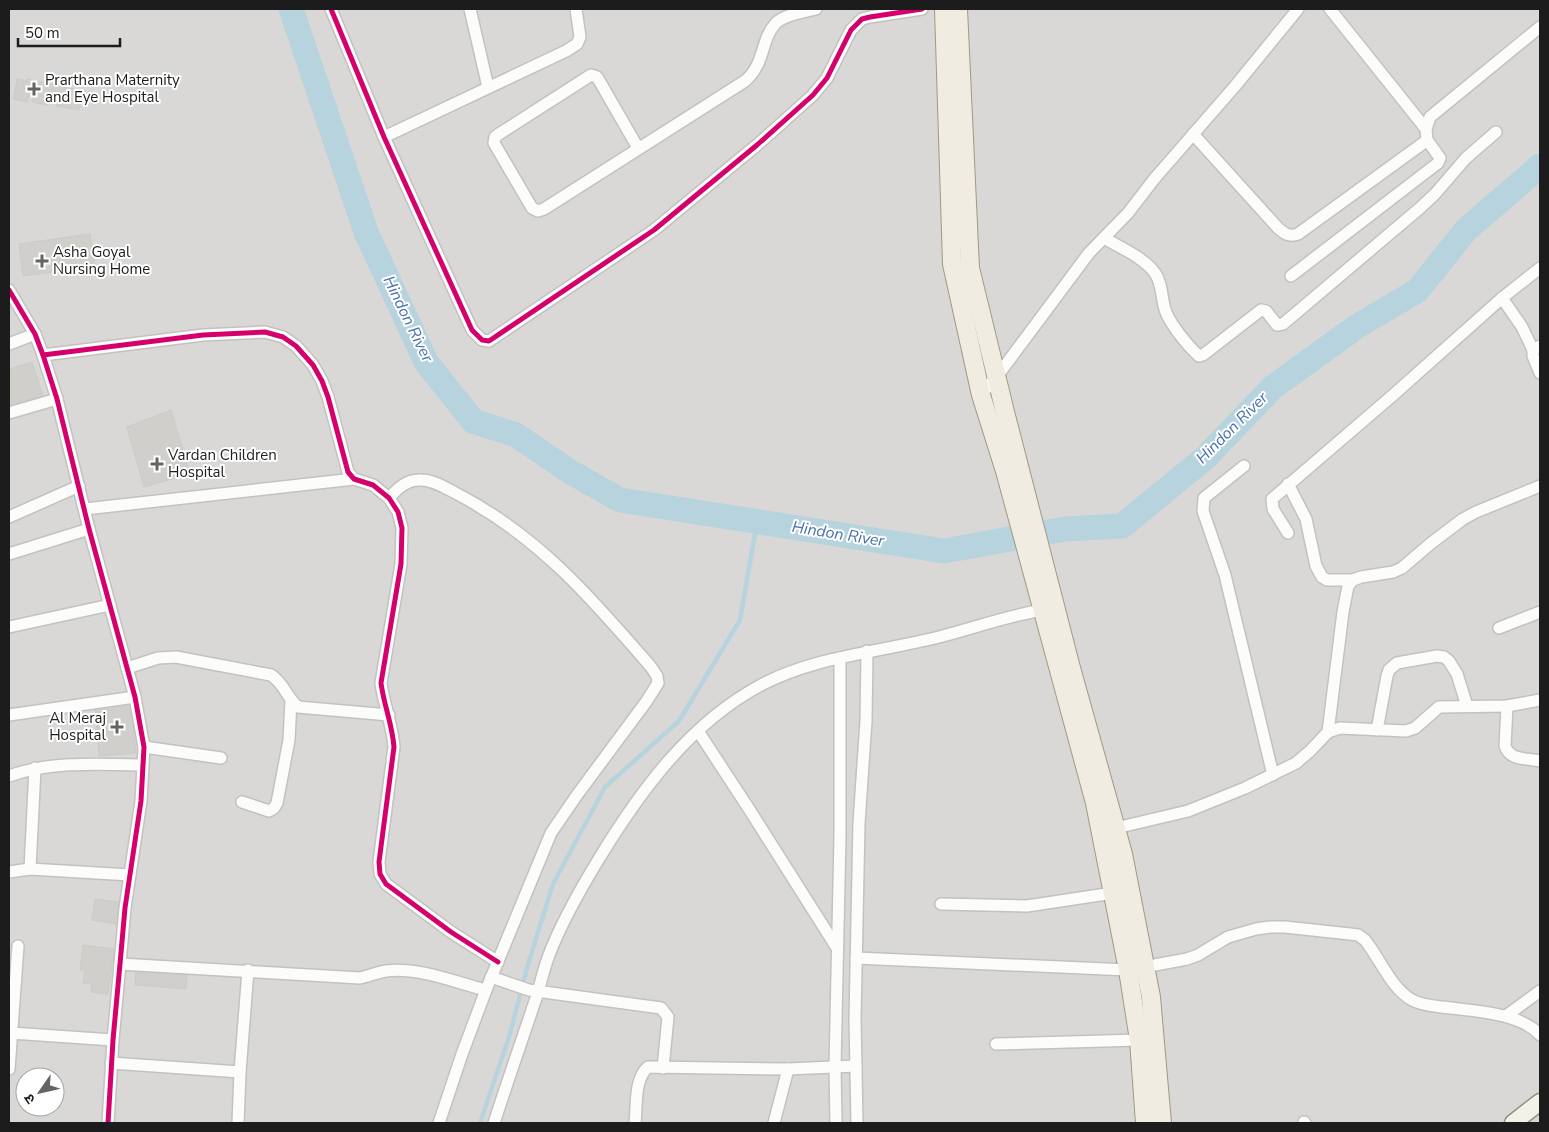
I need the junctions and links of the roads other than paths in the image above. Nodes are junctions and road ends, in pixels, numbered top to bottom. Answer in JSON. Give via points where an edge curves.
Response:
{"nodes":[{"id":1,"x":331,"y":9,"type":"edge"},
{"id":2,"x":470,"y":9,"type":"edge"},
{"id":3,"x":576,"y":9,"type":"edge"},
{"id":4,"x":816,"y":9,"type":"edge"},
{"id":5,"x":922,"y":9,"type":"edge"},
{"id":6,"x":944,"y":9,"type":"edge"},
{"id":7,"x":958,"y":9,"type":"edge"},
{"id":8,"x":1298,"y":9,"type":"edge"},
{"id":9,"x":1330,"y":9,"type":"edge"},
{"id":10,"x":1540,"y":27,"type":"edge"},
{"id":11,"x":488,"y":88,"type":"junction"},
{"id":12,"x":1496,"y":132,"type":"dead end"},
{"id":13,"x":1194,"y":134,"type":"junction"},
{"id":14,"x":1427,"y":134,"type":"junction"},
{"id":15,"x":384,"y":137,"type":"junction"},
{"id":16,"x":638,"y":148,"type":"junction"},
{"id":17,"x":1104,"y":238,"type":"junction"},
{"id":18,"x":1540,"y":268,"type":"edge"},
{"id":19,"x":1291,"y":276,"type":"dead end"},
{"id":20,"x":9,"y":290,"type":"edge"},
{"id":21,"x":1502,"y":298,"type":"junction"},
{"id":22,"x":35,"y":334,"type":"junction"},
{"id":23,"x":987,"y":338,"type":"junction"},
{"id":24,"x":969,"y":341,"type":"junction"},
{"id":25,"x":9,"y":344,"type":"edge"},
{"id":26,"x":1536,"y":348,"type":"edge"},
{"id":27,"x":43,"y":355,"type":"junction"},
{"id":28,"x":1540,"y":373,"type":"edge"},
{"id":29,"x":996,"y":377,"type":"junction"},
{"id":30,"x":981,"y":395,"type":"junction"},
{"id":31,"x":57,"y":399,"type":"junction"},
{"id":32,"x":9,"y":413,"type":"edge"},
{"id":33,"x":1244,"y":466,"type":"dead end"},
{"id":34,"x":1012,"y":468,"type":"junction"},
{"id":35,"x":354,"y":479,"type":"junction"},
{"id":36,"x":1288,"y":484,"type":"junction"},
{"id":37,"x":79,"y":486,"type":"junction"},
{"id":38,"x":1540,"y":486,"type":"edge"},
{"id":39,"x":389,"y":498,"type":"junction"},
{"id":40,"x":85,"y":509,"type":"junction"},
{"id":41,"x":9,"y":517,"type":"edge"},
{"id":42,"x":89,"y":529,"type":"junction"},
{"id":43,"x":1288,"y":533,"type":"dead end"},
{"id":44,"x":9,"y":554,"type":"edge"},
{"id":45,"x":1353,"y":580,"type":"junction"},
{"id":46,"x":110,"y":605,"type":"junction"},
{"id":47,"x":1046,"y":606,"type":"junction"},
{"id":48,"x":1540,"y":612,"type":"edge"},
{"id":49,"x":9,"y":627,"type":"edge"},
{"id":50,"x":1499,"y":628,"type":"dead end"},
{"id":51,"x":854,"y":654,"type":"junction"},
{"id":52,"x":127,"y":668,"type":"junction"},
{"id":53,"x":135,"y":697,"type":"junction"},
{"id":54,"x":1540,"y":700,"type":"edge"},
{"id":55,"x":291,"y":701,"type":"junction"},
{"id":56,"x":1467,"y":706,"type":"junction"},
{"id":57,"x":1507,"y":706,"type":"junction"},
{"id":58,"x":9,"y":715,"type":"edge"},
{"id":59,"x":389,"y":715,"type":"junction"},
{"id":60,"x":1377,"y":730,"type":"junction"},
{"id":61,"x":698,"y":731,"type":"junction"},
{"id":62,"x":1328,"y":732,"type":"junction"},
{"id":63,"x":144,"y":747,"type":"junction"},
{"id":64,"x":221,"y":758,"type":"dead end"},
{"id":65,"x":1540,"y":761,"type":"edge"},
{"id":66,"x":143,"y":765,"type":"junction"},
{"id":67,"x":35,"y":768,"type":"junction"},
{"id":68,"x":1273,"y":775,"type":"junction"},
{"id":69,"x":9,"y":776,"type":"edge"},
{"id":70,"x":1095,"y":779,"type":"junction"},
{"id":71,"x":242,"y":802,"type":"dead end"},
{"id":72,"x":1116,"y":828,"type":"junction"},
{"id":73,"x":30,"y":870,"type":"junction"},
{"id":74,"x":9,"y":872,"type":"edge"},
{"id":75,"x":130,"y":875,"type":"junction"},
{"id":76,"x":1113,"y":893,"type":"junction"},
{"id":77,"x":941,"y":904,"type":"dead end"},
{"id":78,"x":18,"y":946,"type":"dead end"},
{"id":79,"x":838,"y":950,"type":"junction"},
{"id":80,"x":856,"y":958,"type":"junction"},
{"id":81,"x":498,"y":962,"type":"junction"},
{"id":82,"x":120,"y":964,"type":"junction"},
{"id":83,"x":1146,"y":967,"type":"junction"},
{"id":84,"x":248,"y":970,"type":"junction"},
{"id":85,"x":1128,"y":970,"type":"junction"},
{"id":86,"x":496,"y":979,"type":"junction"},
{"id":87,"x":486,"y":990,"type":"junction"},
{"id":88,"x":534,"y":990,"type":"junction"},
{"id":89,"x":1540,"y":991,"type":"edge"},
{"id":90,"x":1506,"y":1016,"type":"junction"},
{"id":91,"x":11,"y":1033,"type":"junction"},
{"id":92,"x":1540,"y":1035,"type":"edge"},
{"id":93,"x":113,"y":1040,"type":"junction"},
{"id":94,"x":1140,"y":1040,"type":"junction"},
{"id":95,"x":996,"y":1044,"type":"dead end"},
{"id":96,"x":111,"y":1063,"type":"junction"},
{"id":97,"x":846,"y":1067,"type":"junction"},
{"id":98,"x":663,"y":1068,"type":"junction"},
{"id":99,"x":9,"y":1069,"type":"edge"},
{"id":100,"x":788,"y":1069,"type":"junction"},
{"id":101,"x":240,"y":1072,"type":"junction"},
{"id":102,"x":1540,"y":1102,"type":"edge"},
{"id":103,"x":108,"y":1123,"type":"edge"},
{"id":104,"x":238,"y":1123,"type":"edge"},
{"id":105,"x":440,"y":1123,"type":"edge"},
{"id":106,"x":494,"y":1123,"type":"edge"},
{"id":107,"x":635,"y":1123,"type":"edge"},
{"id":108,"x":774,"y":1123,"type":"edge"},
{"id":109,"x":836,"y":1123,"type":"edge"},
{"id":110,"x":857,"y":1123,"type":"edge"},
{"id":111,"x":1145,"y":1123,"type":"edge"},
{"id":112,"x":1162,"y":1123,"type":"edge"},
{"id":113,"x":1513,"y":1123,"type":"edge"}],
"edges":[{"from":1,"to":15,"type":"street"},
{"from":2,"to":11,"type":"street"},
{"from":3,"to":11,"type":"street","via":[[580,37],[577,44]]},
{"from":4,"to":16,"type":"street","via":[[776,22],[751,76]]},
{"from":5,"to":15,"type":"street","via":[[862,20],[851,30],[817,91],[757,145],[654,230],[489,341],[482,340],[472,330]]},
{"from":6,"to":24,"type":"main road","via":[[952,264]]},
{"from":7,"to":23,"type":"main road","via":[[970,268]]},
{"from":8,"to":13,"type":"street"},
{"from":9,"to":14,"type":"street"},
{"from":10,"to":14,"type":"street","via":[[1430,117]]},
{"from":11,"to":15,"type":"street"},
{"from":12,"to":17,"type":"street","via":[[1466,158],[1420,208],[1283,324],[1277,325],[1266,311],[1261,310],[1203,355],[1193,351],[1172,324],[1160,282],[1150,267]]},
{"from":13,"to":14,"type":"street","via":[[1278,228],[1291,236],[1298,234]]},
{"from":13,"to":17,"type":"street"},
{"from":14,"to":19,"type":"street","via":[[1440,158],[1438,163]]},
{"from":16,"to":16,"type":"street","via":[[538,211],[528,202],[494,143],[499,134],[591,75],[597,77]]},
{"from":17,"to":29,"type":"street","via":[[1078,267]]},
{"from":18,"to":21,"type":"street"},
{"from":20,"to":22,"type":"street"},
{"from":21,"to":26,"type":"street"},
{"from":21,"to":36,"type":"street"},
{"from":22,"to":25,"type":"street"},
{"from":22,"to":27,"type":"street"},
{"from":23,"to":24,"type":"main road"},
{"from":23,"to":29,"type":"main road"},
{"from":24,"to":30,"type":"main road"},
{"from":26,"to":28,"type":"street","via":[[1533,356]]},
{"from":27,"to":31,"type":"street"},
{"from":27,"to":35,"type":"street","via":[[203,336],[265,332],[284,337],[313,365],[322,381],[348,472]]},
{"from":29,"to":30,"type":"street"},
{"from":29,"to":34,"type":"main road"},
{"from":30,"to":34,"type":"main road"},
{"from":31,"to":32,"type":"street"},
{"from":31,"to":37,"type":"street"},
{"from":33,"to":68,"type":"street","via":[[1204,498],[1203,511],[1225,575]]},
{"from":34,"to":47,"type":"main road"},
{"from":35,"to":39,"type":"street","via":[[373,486]]},
{"from":35,"to":40,"type":"street"},
{"from":36,"to":43,"type":"street","via":[[1271,504]]},
{"from":36,"to":45,"type":"street","via":[[1306,519],[1316,566],[1322,578]]},
{"from":37,"to":40,"type":"street"},
{"from":37,"to":41,"type":"street"},
{"from":38,"to":45,"type":"street","via":[[1464,519],[1402,568]]},
{"from":39,"to":59,"type":"street","via":[[398,512],[402,528],[401,564],[381,683]]},
{"from":39,"to":81,"type":"street","via":[[408,482],[421,480],[480,506],[559,566],[600,607],[657,676],[658,683],[646,702],[576,795],[552,833]]},
{"from":40,"to":42,"type":"street"},
{"from":42,"to":44,"type":"street"},
{"from":42,"to":46,"type":"street"},
{"from":45,"to":62,"type":"street","via":[[1348,586],[1343,612]]},
{"from":46,"to":49,"type":"street"},
{"from":46,"to":52,"type":"street"},
{"from":47,"to":51,"type":"street","via":[[938,637]]},
{"from":47,"to":70,"type":"main road"},
{"from":48,"to":50,"type":"street"},
{"from":51,"to":61,"type":"street","via":[[803,667],[761,685]]},
{"from":51,"to":79,"type":"street","via":[[840,836]]},
{"from":51,"to":80,"type":"street","via":[[866,721],[859,823]]},
{"from":52,"to":53,"type":"street"},
{"from":52,"to":55,"type":"street","via":[[176,656],[244,669],[279,680]]},
{"from":53,"to":58,"type":"street"},
{"from":53,"to":63,"type":"street"},
{"from":54,"to":57,"type":"street"},
{"from":55,"to":59,"type":"street","via":[[298,707]]},
{"from":55,"to":71,"type":"street","via":[[277,803],[269,811]]},
{"from":56,"to":57,"type":"street"},
{"from":56,"to":60,"type":"street","via":[[1439,707],[1415,728],[1406,731]]},
{"from":56,"to":60,"type":"street","via":[[1454,666],[1444,657],[1397,663],[1387,676]]},
{"from":57,"to":65,"type":"street","via":[[1507,751],[1515,757]]},
{"from":59,"to":81,"type":"street","via":[[394,747],[380,874],[386,884],[450,932]]},
{"from":60,"to":62,"type":"street","via":[[1340,728]]},
{"from":61,"to":79,"type":"street"},
{"from":61,"to":88,"type":"street","via":[[642,792],[614,834],[562,925]]},
{"from":62,"to":68,"type":"street","via":[[1296,762]]},
{"from":63,"to":64,"type":"street"},
{"from":63,"to":66,"type":"street"},
{"from":66,"to":67,"type":"street"},
{"from":66,"to":75,"type":"street"},
{"from":67,"to":69,"type":"street"},
{"from":67,"to":73,"type":"street"},
{"from":68,"to":72,"type":"street","via":[[1188,811]]},
{"from":70,"to":72,"type":"main road"},
{"from":70,"to":76,"type":"main road"},
{"from":72,"to":83,"type":"main road"},
{"from":73,"to":74,"type":"street"},
{"from":73,"to":75,"type":"street"},
{"from":75,"to":82,"type":"street"},
{"from":76,"to":77,"type":"street","via":[[1027,906]]},
{"from":76,"to":85,"type":"main road"},
{"from":78,"to":91,"type":"street"},
{"from":79,"to":97,"type":"street"},
{"from":80,"to":85,"type":"street"},
{"from":80,"to":97,"type":"street"},
{"from":81,"to":86,"type":"street"},
{"from":82,"to":84,"type":"street"},
{"from":82,"to":93,"type":"street"},
{"from":83,"to":85,"type":"street"},
{"from":83,"to":90,"type":"street","via":[[1187,959],[1228,937],[1256,929],[1285,927],[1358,935],[1365,940],[1396,986],[1415,1002]]},
{"from":83,"to":112,"type":"main road"},
{"from":84,"to":87,"type":"street","via":[[360,978],[399,970]]},
{"from":84,"to":101,"type":"street"},
{"from":85,"to":94,"type":"main road"},
{"from":86,"to":87,"type":"street"},
{"from":86,"to":88,"type":"street"},
{"from":87,"to":105,"type":"street"},
{"from":88,"to":98,"type":"street","via":[[661,1008],[668,1017]]},
{"from":88,"to":106,"type":"street"},
{"from":89,"to":90,"type":"street"},
{"from":90,"to":92,"type":"street","via":[[1527,1024]]},
{"from":91,"to":93,"type":"street"},
{"from":91,"to":99,"type":"street"},
{"from":93,"to":96,"type":"street"},
{"from":94,"to":95,"type":"street"},
{"from":94,"to":111,"type":"main road"},
{"from":96,"to":101,"type":"street"},
{"from":96,"to":103,"type":"street"},
{"from":97,"to":100,"type":"street"},
{"from":97,"to":109,"type":"street"},
{"from":97,"to":110,"type":"street"},
{"from":98,"to":100,"type":"street"},
{"from":98,"to":107,"type":"street","via":[[648,1067],[639,1080]]},
{"from":100,"to":108,"type":"street"},
{"from":101,"to":104,"type":"street"},
{"from":102,"to":113,"type":"main road"}]}
